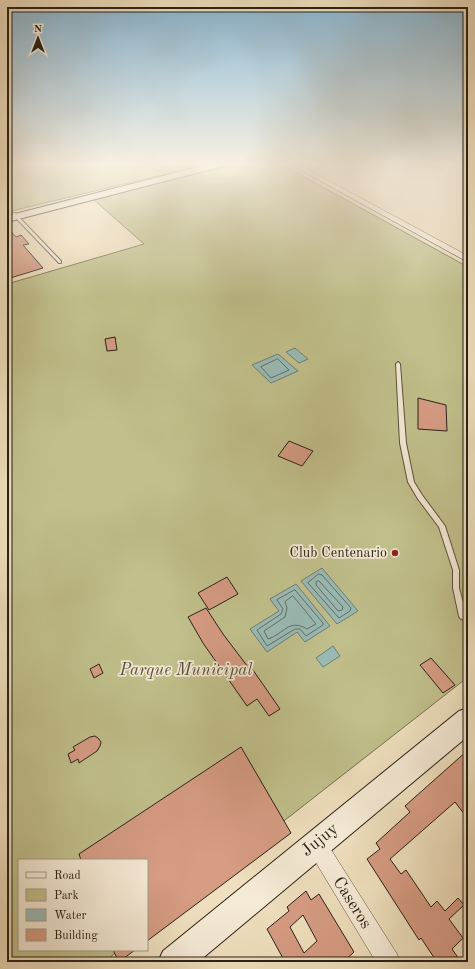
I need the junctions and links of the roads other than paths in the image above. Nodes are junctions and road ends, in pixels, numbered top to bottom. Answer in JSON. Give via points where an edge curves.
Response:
{"nodes":[{"id":1,"x":42,"y":208,"type":"edge"},
{"id":2,"x":374,"y":208,"type":"edge"},
{"id":3,"x":11,"y":216,"type":"edge"},
{"id":4,"x":468,"y":246,"type":"edge"},
{"id":5,"x":454,"y":251,"type":"junction"},
{"id":6,"x":468,"y":259,"type":"edge"},
{"id":7,"x":60,"y":262,"type":"dead end"},
{"id":8,"x":398,"y":364,"type":"dead end"},
{"id":9,"x":468,"y":620,"type":"edge"},
{"id":10,"x":468,"y":720,"type":"edge"},
{"id":11,"x":316,"y":844,"type":"junction"},
{"id":12,"x":174,"y":962,"type":"edge"},
{"id":13,"x":389,"y":962,"type":"edge"}],
"edges":[{"from":1,"to":3,"type":"street"},
{"from":2,"to":5,"type":"street"},
{"from":3,"to":7,"type":"lane"},
{"from":4,"to":5,"type":"street"},
{"from":5,"to":6,"type":"street"},
{"from":8,"to":9,"type":"lane","via":[[403,443],[411,482],[442,526],[456,570],[456,588],[462,616]]},
{"from":10,"to":11,"type":"street","name":"Jujuy"},
{"from":11,"to":12,"type":"street","name":"Jujuy"},
{"from":11,"to":13,"type":"street","name":"Caseros"}]}
